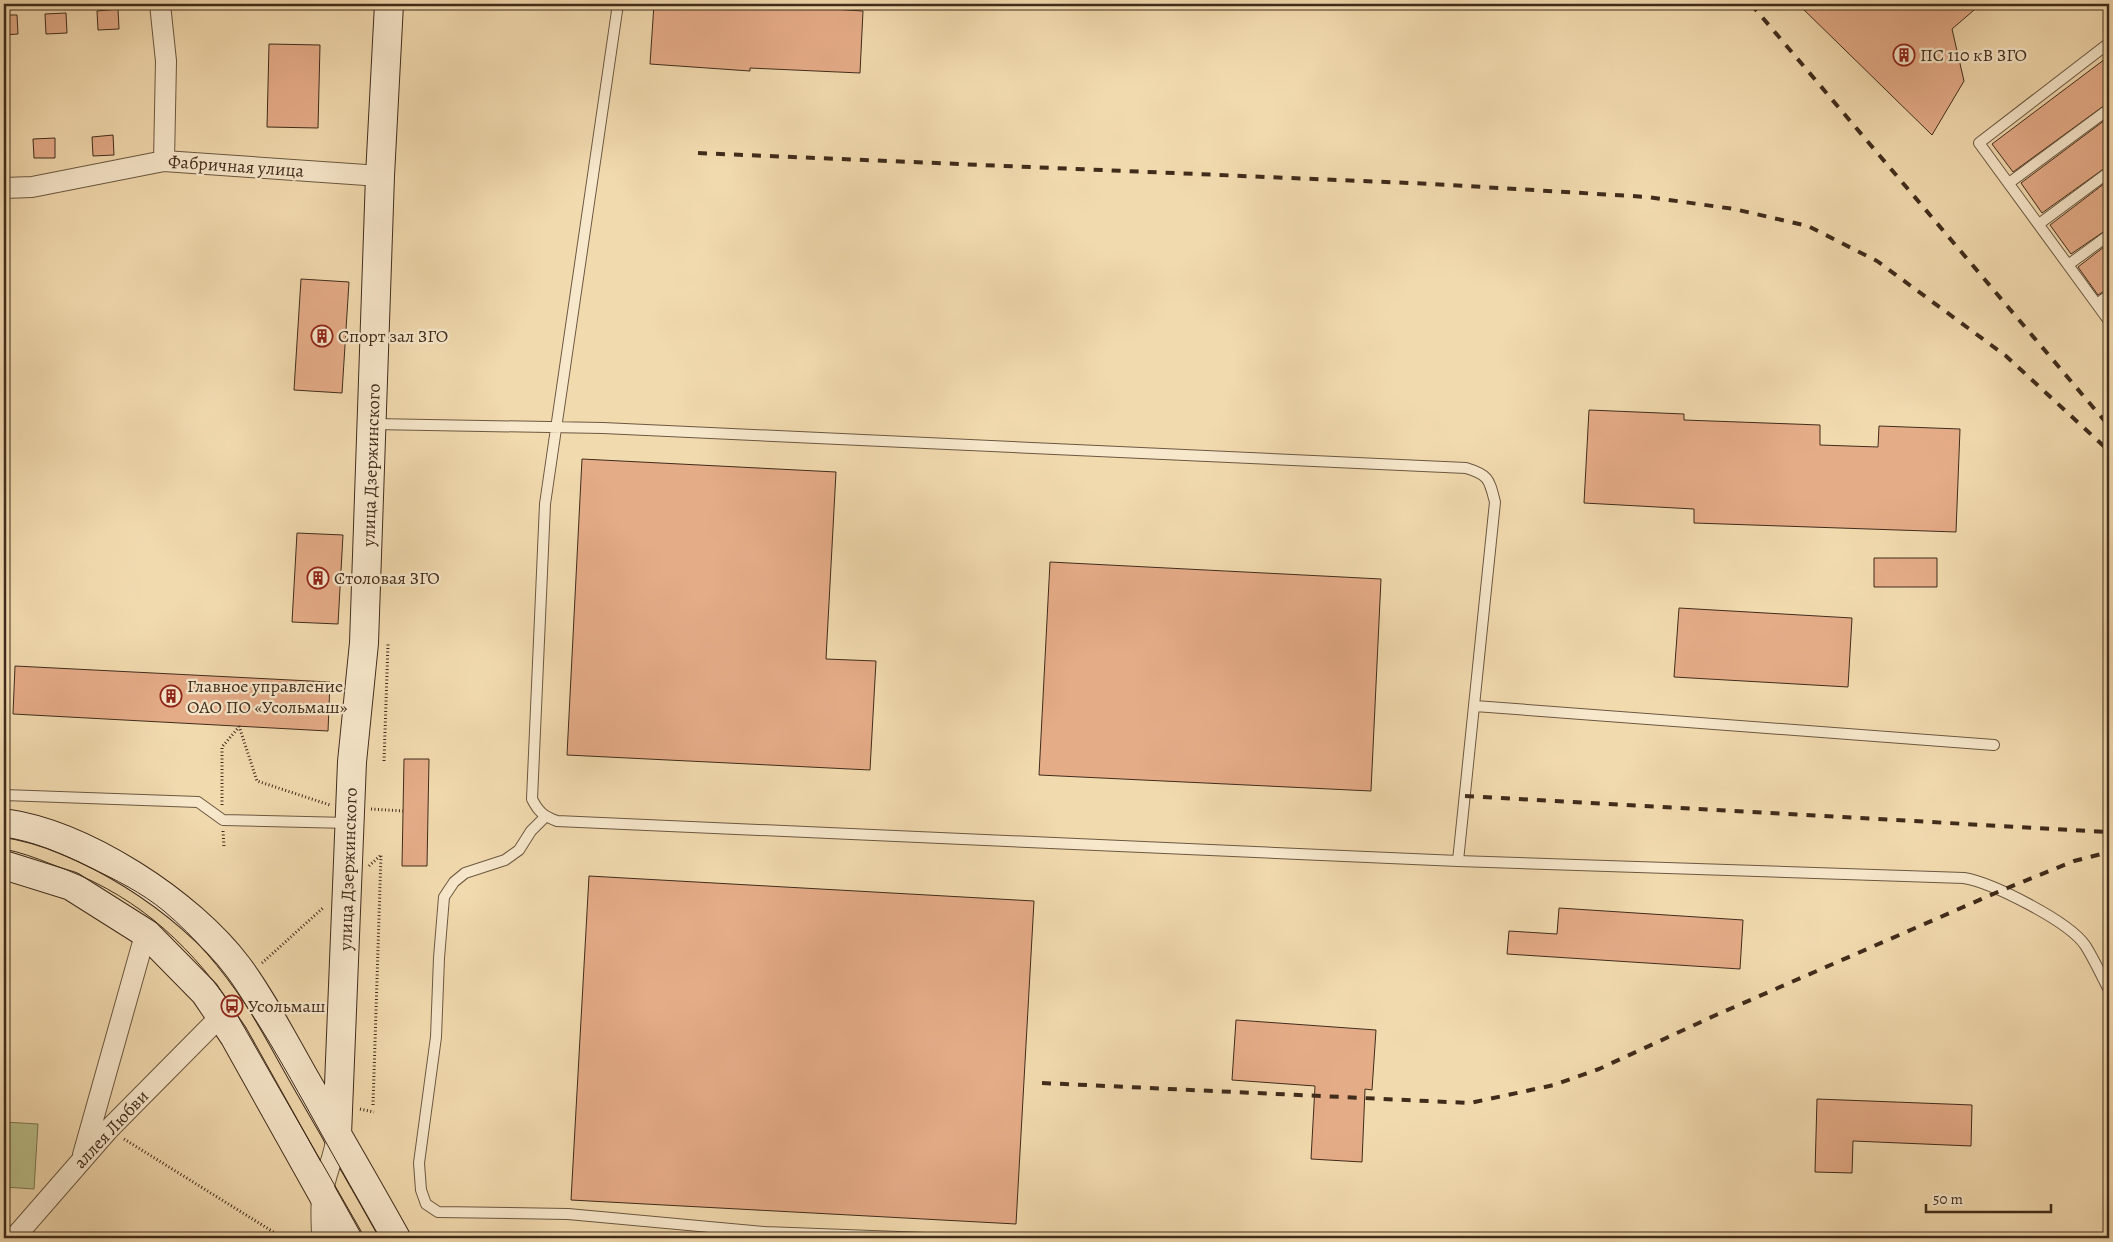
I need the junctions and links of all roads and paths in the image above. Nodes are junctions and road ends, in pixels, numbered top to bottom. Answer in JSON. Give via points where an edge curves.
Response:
{"nodes":[{"id":1,"x":160,"y":4,"type":"edge"},
{"id":2,"x":389,"y":4,"type":"edge"},
{"id":3,"x":618,"y":4,"type":"edge"},
{"id":4,"x":2109,"y":43,"type":"edge"},
{"id":5,"x":2109,"y":109,"type":"edge"},
{"id":6,"x":164,"y":161,"type":"junction"},
{"id":7,"x":2109,"y":172,"type":"edge"},
{"id":8,"x":380,"y":176,"type":"junction"},
{"id":9,"x":2009,"y":183,"type":"junction"},
{"id":10,"x":4,"y":188,"type":"edge"},
{"id":11,"x":2039,"y":224,"type":"junction"},
{"id":12,"x":2109,"y":235,"type":"edge"},
{"id":13,"x":2068,"y":265,"type":"junction"},
{"id":14,"x":2109,"y":295,"type":"edge"},
{"id":15,"x":2097,"y":304,"type":"junction"},
{"id":16,"x":2109,"y":321,"type":"edge"},
{"id":17,"x":372,"y":424,"type":"junction"},
{"id":18,"x":556,"y":427,"type":"junction"},
{"id":19,"x":1475,"y":706,"type":"junction"},
{"id":20,"x":1994,"y":745,"type":"dead end"},
{"id":21,"x":221,"y":780,"type":"dead end"},
{"id":22,"x":4,"y":795,"type":"edge"},
{"id":23,"x":403,"y":811,"type":"dead end"},
{"id":24,"x":352,"y":813,"type":"junction"},
{"id":25,"x":545,"y":817,"type":"junction"},
{"id":26,"x":4,"y":823,"type":"edge"},
{"id":27,"x":381,"y":855,"type":"dead end"},
{"id":28,"x":1458,"y":861,"type":"junction"},
{"id":29,"x":4,"y":866,"type":"edge"},
{"id":30,"x":326,"y":906,"type":"dead end"},
{"id":31,"x":143,"y":942,"type":"dead end"},
{"id":32,"x":259,"y":965,"type":"dead end"},
{"id":33,"x":2109,"y":990,"type":"edge"},
{"id":34,"x":212,"y":1025,"type":"dead end"},
{"id":35,"x":373,"y":1104,"type":"dead end"},
{"id":36,"x":355,"y":1108,"type":"dead end"},
{"id":37,"x":374,"y":1112,"type":"dead end"},
{"id":38,"x":109,"y":1129,"type":"junction"},
{"id":39,"x":337,"y":1135,"type":"junction"},
{"id":40,"x":82,"y":1159,"type":"junction"},
{"id":41,"x":322,"y":1194,"type":"junction"},
{"id":42,"x":14,"y":1238,"type":"edge"},
{"id":43,"x":283,"y":1238,"type":"edge"},
{"id":44,"x":322,"y":1238,"type":"edge"},
{"id":45,"x":347,"y":1238,"type":"edge"},
{"id":46,"x":396,"y":1238,"type":"edge"},
{"id":47,"x":926,"y":1238,"type":"edge"}],
"edges":[{"from":1,"to":6,"type":"street","via":[[166,61]]},
{"from":2,"to":8,"type":"street","name":"улица Дзержинского"},
{"from":3,"to":18,"type":"lane"},
{"from":4,"to":9,"type":"lane","via":[[1980,143]]},
{"from":5,"to":9,"type":"lane"},
{"from":6,"to":8,"type":"street","name":"Фабричная улица"},
{"from":6,"to":10,"type":"street","name":"Фабричная улица","via":[[32,187]]},
{"from":7,"to":11,"type":"lane"},
{"from":8,"to":17,"type":"street","name":"улица Дзержинского"},
{"from":9,"to":11,"type":"lane"},
{"from":11,"to":13,"type":"lane"},
{"from":12,"to":13,"type":"lane"},
{"from":13,"to":15,"type":"lane"},
{"from":14,"to":15,"type":"lane"},
{"from":15,"to":16,"type":"lane"},
{"from":17,"to":18,"type":"lane"},
{"from":17,"to":24,"type":"street","name":"улица Дзержинского","via":[[364,643],[352,762]]},
{"from":18,"to":19,"type":"lane","via":[[1456,467],[1483,473],[1490,482],[1495,502]]},
{"from":18,"to":25,"type":"lane","via":[[545,504],[532,799]]},
{"from":19,"to":20,"type":"lane"},
{"from":19,"to":28,"type":"lane"},
{"from":21,"to":24,"type":"path","via":[[222,746],[239,726],[257,781]]},
{"from":22,"to":24,"type":"lane","via":[[198,802],[222,820]]},
{"from":23,"to":24,"type":"path"},
{"from":24,"to":39,"type":"street","name":"улица Дзержинского"},
{"from":25,"to":28,"type":"lane","via":[[567,821]]},
{"from":25,"to":47,"type":"lane","via":[[519,850],[505,860],[465,873],[444,897],[436,1037],[418,1163],[426,1204],[438,1212],[568,1214],[765,1232]]},
{"from":26,"to":39,"type":"street","via":[[78,846],[136,877],[205,930],[238,967]]},
{"from":27,"to":35,"type":"path"},
{"from":28,"to":33,"type":"lane","via":[[1977,880],[2045,913],[2069,930],[2084,944]]},
{"from":29,"to":41,"type":"street","via":[[78,890],[147,934],[205,992],[234,1036]]},
{"from":30,"to":32,"type":"path"},
{"from":31,"to":40,"type":"street"},
{"from":34,"to":38,"type":"street","name":"аллея Любви"},
{"from":36,"to":37,"type":"path"},
{"from":38,"to":40,"type":"street","name":"аллея Любви"},
{"from":38,"to":43,"type":"path"},
{"from":39,"to":41,"type":"street","via":[[334,1157],[327,1170]]},
{"from":39,"to":46,"type":"street"},
{"from":40,"to":42,"type":"street","name":"аллея Любви"},
{"from":41,"to":44,"type":"street"},
{"from":41,"to":45,"type":"street"}]}
